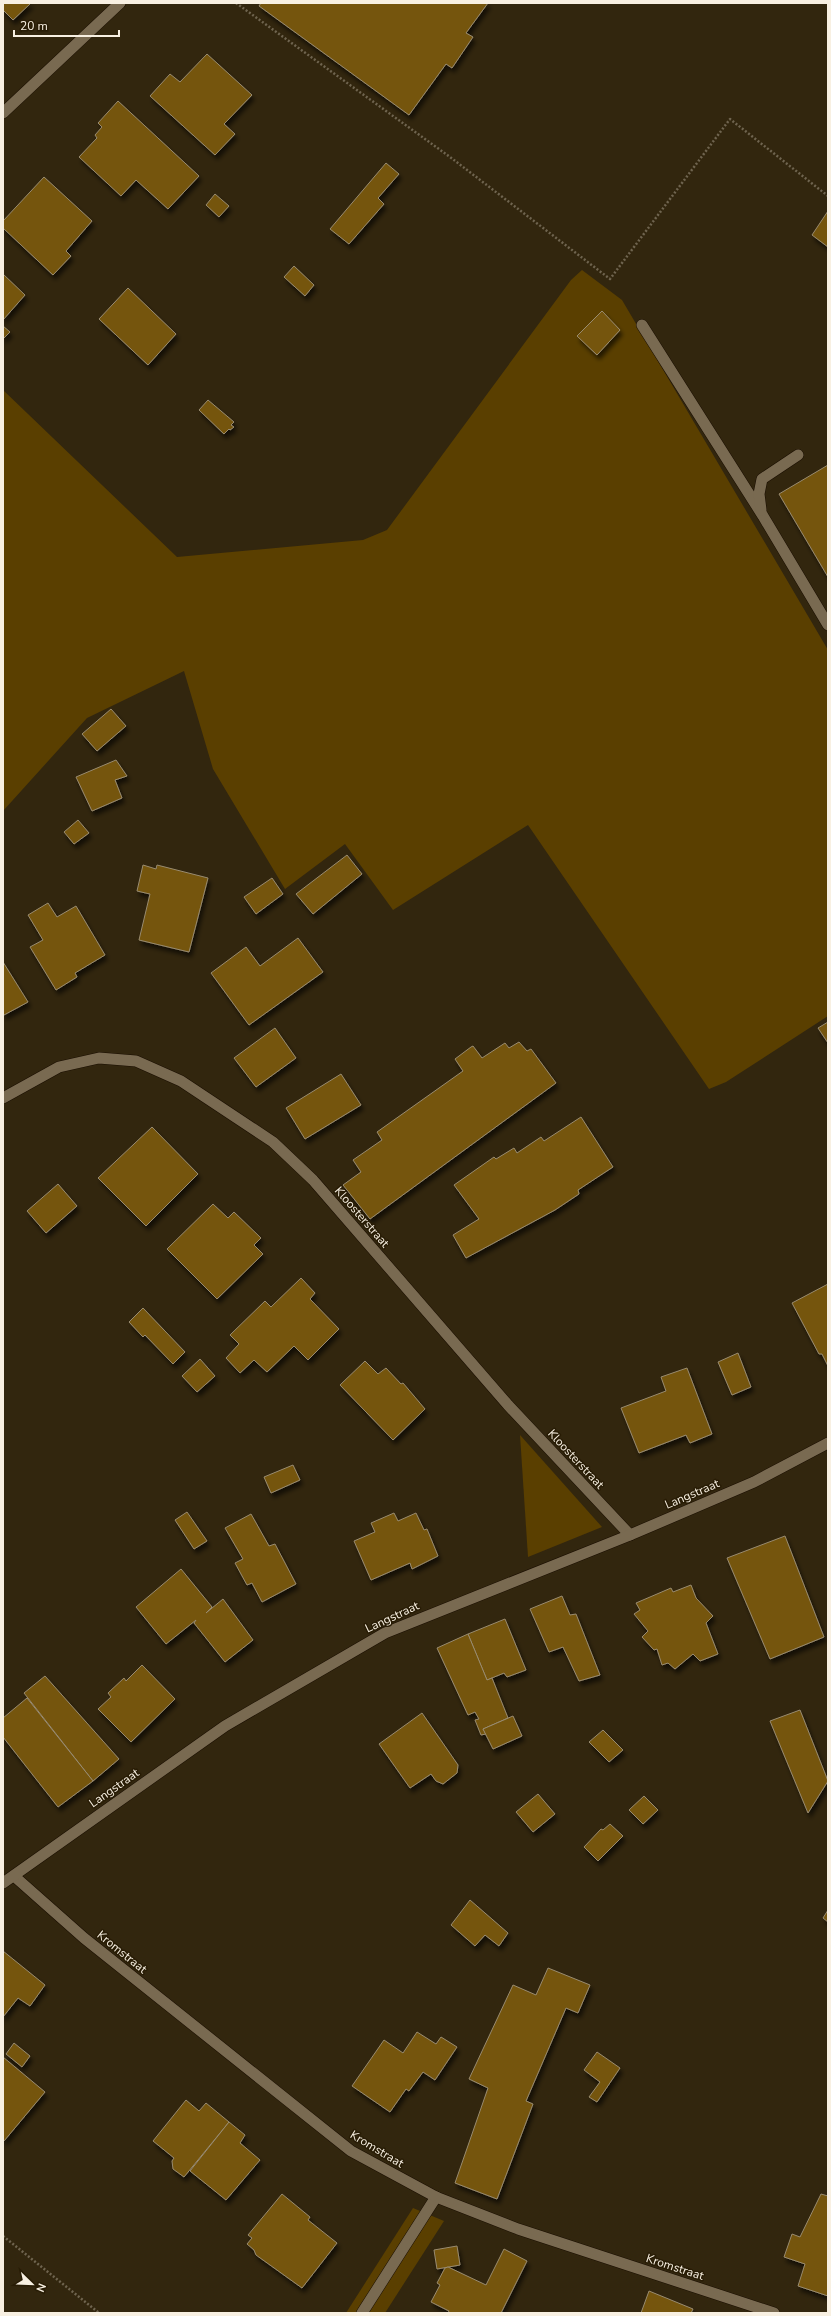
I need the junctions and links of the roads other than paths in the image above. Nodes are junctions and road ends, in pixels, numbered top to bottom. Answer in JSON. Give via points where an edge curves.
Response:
{"nodes":[{"id":1,"x":120,"y":3,"type":"edge"},
{"id":2,"x":3,"y":113,"type":"edge"},
{"id":3,"x":642,"y":324,"type":"dead end"},
{"id":4,"x":798,"y":454,"type":"dead end"},
{"id":5,"x":763,"y":516,"type":"junction"},
{"id":6,"x":828,"y":626,"type":"edge"},
{"id":7,"x":3,"y":1098,"type":"edge"},
{"id":8,"x":828,"y":1443,"type":"edge"},
{"id":9,"x":630,"y":1535,"type":"junction"},
{"id":10,"x":14,"y":1876,"type":"junction"},
{"id":11,"x":3,"y":1883,"type":"edge"},
{"id":12,"x":436,"y":2198,"type":"junction"},
{"id":13,"x":362,"y":2313,"type":"edge"},
{"id":14,"x":774,"y":2313,"type":"edge"}],
"edges":[{"from":1,"to":2,"type":"street"},
{"from":3,"to":5,"type":"street"},
{"from":4,"to":5,"type":"street","via":[[762,479],[759,494]]},
{"from":5,"to":6,"type":"street"},
{"from":7,"to":9,"type":"street","name":"Kloosterstraat","via":[[59,1068],[100,1058],[136,1061],[181,1081],[272,1142],[313,1180],[508,1405]]},
{"from":8,"to":9,"type":"street","name":"Langstraat","via":[[754,1482]]},
{"from":9,"to":10,"type":"street","name":"Langstraat","via":[[384,1633],[225,1726]]},
{"from":10,"to":11,"type":"street","name":"Langstraat"},
{"from":10,"to":12,"type":"street","name":"Kromstraat","via":[[84,1938],[351,2151]]},
{"from":12,"to":13,"type":"street"},
{"from":12,"to":14,"type":"street","name":"Kromstraat","via":[[518,2229]]}]}
